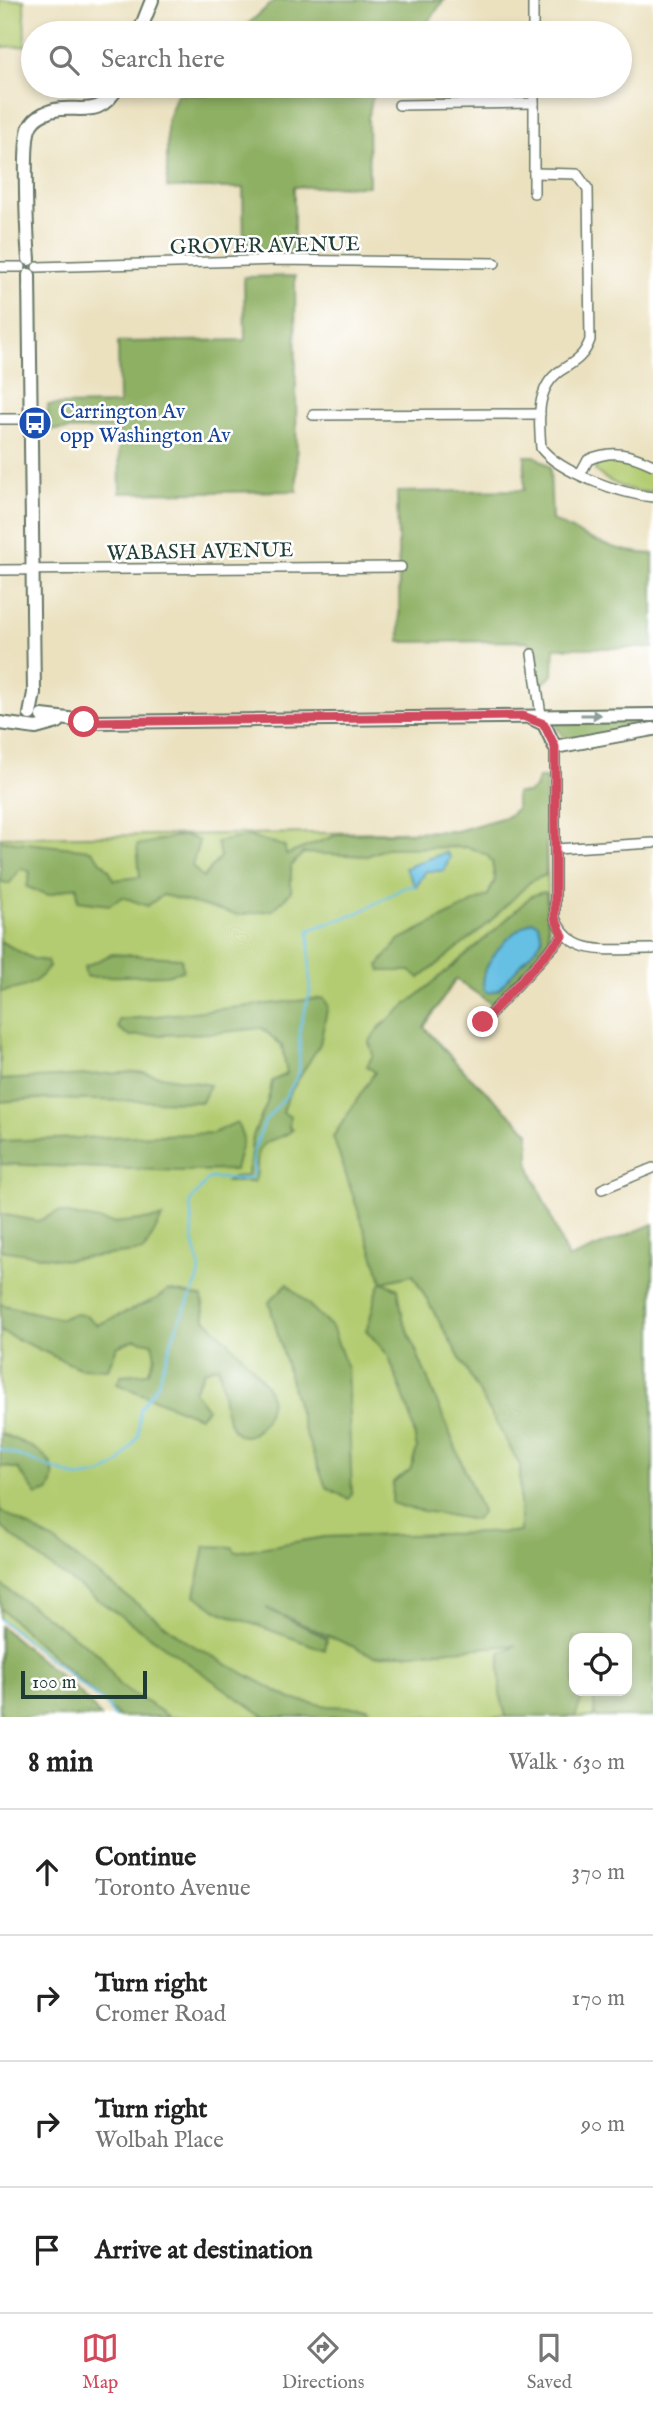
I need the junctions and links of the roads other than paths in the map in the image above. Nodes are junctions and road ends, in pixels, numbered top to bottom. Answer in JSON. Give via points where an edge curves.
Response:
{"nodes":[{"id":1,"x":152,"y":0,"type":"edge"},
{"id":2,"x":533,"y":0,"type":"edge"},
{"id":3,"x":144,"y":21,"type":"edge"},
{"id":4,"x":533,"y":21,"type":"edge"},
{"id":5,"x":110,"y":98,"type":"edge"},
{"id":6,"x":534,"y":98,"type":"edge"},
{"id":7,"x":534,"y":103,"type":"junction"},
{"id":8,"x":399,"y":105,"type":"dead end"},
{"id":9,"x":534,"y":173,"type":"junction"},
{"id":10,"x":534,"y":193,"type":"dead end"},
{"id":11,"x":495,"y":263,"type":"dead end"},
{"id":12,"x":0,"y":267,"type":"edge"},
{"id":13,"x":29,"y":267,"type":"junction"},
{"id":14,"x":540,"y":414,"type":"junction"},
{"id":15,"x":313,"y":415,"type":"dead end"},
{"id":16,"x":0,"y":419,"type":"edge"},
{"id":17,"x":30,"y":419,"type":"junction"},
{"id":18,"x":653,"y":465,"type":"edge"},
{"id":19,"x":581,"y":473,"type":"junction"},
{"id":20,"x":653,"y":497,"type":"edge"},
{"id":21,"x":401,"y":566,"type":"dead end"},
{"id":22,"x":0,"y":570,"type":"edge"},
{"id":23,"x":32,"y":570,"type":"junction"},
{"id":24,"x":532,"y":654,"type":"dead end"},
{"id":25,"x":653,"y":715,"type":"edge"},
{"id":26,"x":536,"y":716,"type":"junction"},
{"id":27,"x":35,"y":719,"type":"junction"},
{"id":28,"x":3,"y":723,"type":"edge"},
{"id":29,"x":653,"y":729,"type":"edge"},
{"id":30,"x":555,"y":747,"type":"junction"},
{"id":31,"x":653,"y":843,"type":"edge"},
{"id":32,"x":555,"y":849,"type":"junction"},
{"id":33,"x":563,"y":936,"type":"junction"},
{"id":34,"x":653,"y":949,"type":"edge"},
{"id":35,"x":483,"y":1022,"type":"dead end"},
{"id":36,"x":653,"y":1168,"type":"edge"},
{"id":37,"x":602,"y":1189,"type":"dead end"}],
"edges":[{"from":1,"to":3,"type":"street"},
{"from":2,"to":4,"type":"street"},
{"from":5,"to":13,"type":"street","via":[[89,110],[52,110],[35,119],[27,132]]},
{"from":6,"to":7,"type":"street"},
{"from":7,"to":8,"type":"street"},
{"from":7,"to":9,"type":"street"},
{"from":9,"to":10,"type":"street"},
{"from":9,"to":14,"type":"street","via":[[577,174],[587,189],[590,340],[582,357],[550,379],[540,400]]},
{"from":11,"to":13,"type":"street","name":"GROVER AVENUE","via":[[279,260]]},
{"from":12,"to":13,"type":"street","name":"GROVER AVENUE"},
{"from":13,"to":17,"type":"street"},
{"from":14,"to":15,"type":"street"},
{"from":14,"to":19,"type":"street","via":[[541,448],[553,461]]},
{"from":16,"to":17,"type":"street"},
{"from":17,"to":23,"type":"street"},
{"from":18,"to":19,"type":"street","via":[[632,455],[605,452],[588,460]]},
{"from":19,"to":20,"type":"street","via":[[627,494]]},
{"from":21,"to":23,"type":"street","name":"WABASH AVENUE"},
{"from":22,"to":23,"type":"street","name":"WABASH AVENUE"},
{"from":23,"to":27,"type":"street"},
{"from":24,"to":26,"type":"street"},
{"from":26,"to":25,"type":"street","one_way":true},
{"from":26,"to":27,"type":"street"},
{"from":26,"to":30,"type":"street"},
{"from":27,"to":28,"type":"street"},
{"from":29,"to":30,"type":"street"},
{"from":30,"to":32,"type":"street"},
{"from":31,"to":32,"type":"street"},
{"from":32,"to":33,"type":"street","via":[[555,918]]},
{"from":33,"to":34,"type":"street","via":[[583,948]]},
{"from":33,"to":35,"type":"street"},
{"from":36,"to":37,"type":"street"}]}
